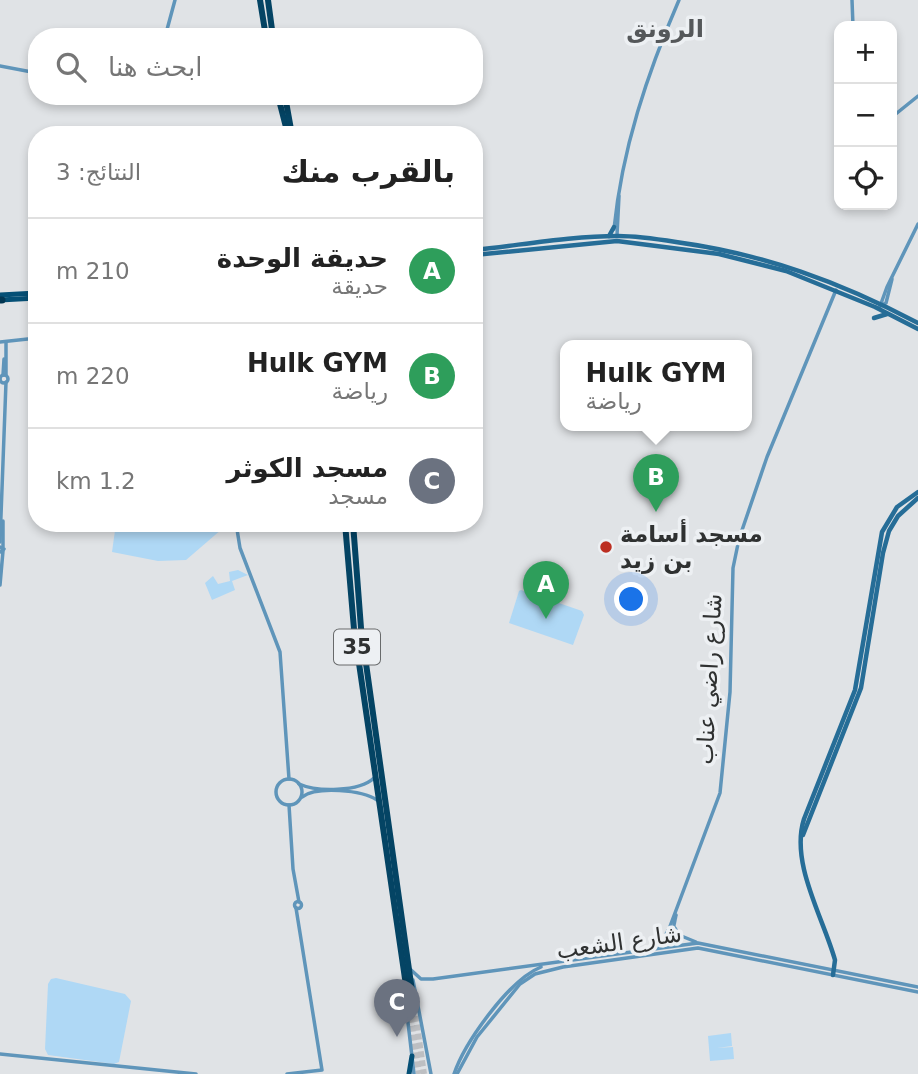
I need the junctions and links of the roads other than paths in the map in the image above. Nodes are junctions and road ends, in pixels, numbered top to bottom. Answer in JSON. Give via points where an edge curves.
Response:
{"nodes":[{"id":1,"x":175,"y":0,"type":"edge"},
{"id":2,"x":260,"y":0,"type":"edge"},
{"id":3,"x":268,"y":0,"type":"edge"},
{"id":4,"x":680,"y":0,"type":"edge"},
{"id":5,"x":852,"y":0,"type":"edge"},
{"id":6,"x":853,"y":21,"type":"edge"},
{"id":7,"x":167,"y":28,"type":"edge"},
{"id":8,"x":265,"y":28,"type":"edge"},
{"id":9,"x":272,"y":28,"type":"edge"},
{"id":10,"x":0,"y":66,"type":"edge"},
{"id":11,"x":28,"y":71,"type":"edge"},
{"id":12,"x":918,"y":96,"type":"edge"},
{"id":13,"x":281,"y":105,"type":"edge"},
{"id":14,"x":286,"y":105,"type":"edge"},
{"id":15,"x":897,"y":113,"type":"edge"},
{"id":16,"x":287,"y":126,"type":"edge"},
{"id":17,"x":289,"y":126,"type":"edge"},
{"id":18,"x":619,"y":196,"type":"junction"},
{"id":19,"x":918,"y":224,"type":"edge"},
{"id":20,"x":614,"y":228,"type":"joint"},
{"id":21,"x":614,"y":238,"type":"junction"},
{"id":22,"x":483,"y":251,"type":"edge"},
{"id":23,"x":806,"y":276,"type":"junction"},
{"id":24,"x":835,"y":290,"type":"junction"},
{"id":25,"x":28,"y":294,"type":"edge"},
{"id":26,"x":28,"y":298,"type":"edge"},
{"id":27,"x":0,"y":299,"type":"edge"},
{"id":28,"x":880,"y":307,"type":"junction"},
{"id":29,"x":891,"y":315,"type":"junction"},
{"id":30,"x":874,"y":318,"type":"dead end"},
{"id":31,"x":918,"y":323,"type":"edge"},
{"id":32,"x":918,"y":329,"type":"edge"},
{"id":33,"x":28,"y":339,"type":"edge"},
{"id":34,"x":3,"y":341,"type":"edge"},
{"id":35,"x":918,"y":492,"type":"edge"},
{"id":36,"x":918,"y":498,"type":"edge"},
{"id":37,"x":2,"y":517,"type":"edge"},
{"id":38,"x":237,"y":532,"type":"edge"},
{"id":39,"x":346,"y":532,"type":"edge"},
{"id":40,"x":353,"y":532,"type":"edge"},
{"id":41,"x":1,"y":548,"type":"edge"},
{"id":42,"x":0,"y":584,"type":"edge"},
{"id":43,"x":863,"y":666,"type":"junction"},
{"id":44,"x":374,"y":778,"type":"junction"},
{"id":45,"x":289,"y":779,"type":"junction"},
{"id":46,"x":299,"y":784,"type":"junction"},
{"id":47,"x":300,"y":799,"type":"junction"},
{"id":48,"x":377,"y":800,"type":"junction"},
{"id":49,"x":289,"y":805,"type":"junction"},
{"id":50,"x":676,"y":913,"type":"junction"},
{"id":51,"x":674,"y":925,"type":"junction"},
{"id":52,"x":698,"y":943,"type":"junction"},
{"id":53,"x":657,"y":947,"type":"junction"},
{"id":54,"x":669,"y":948,"type":"junction"},
{"id":55,"x":599,"y":959,"type":"junction"},
{"id":56,"x":546,"y":965,"type":"junction"},
{"id":57,"x":834,"y":972,"type":"junction"},
{"id":58,"x":408,"y":974,"type":"junction"},
{"id":59,"x":918,"y":990,"type":"edge"},
{"id":60,"x":411,"y":998,"type":"tunnel mouth"},
{"id":61,"x":0,"y":1054,"type":"edge"},
{"id":62,"x":412,"y":1056,"type":"joint"},
{"id":63,"x":414,"y":1073,"type":"edge"},
{"id":64,"x":196,"y":1074,"type":"edge"},
{"id":65,"x":287,"y":1074,"type":"edge"},
{"id":66,"x":429,"y":1074,"type":"edge"},
{"id":67,"x":455,"y":1074,"type":"edge"}],
"edges":[{"from":1,"to":7,"type":"street"},
{"from":2,"to":8,"type":"highway"},
{"from":3,"to":9,"type":"highway"},
{"from":4,"to":18,"type":"street","via":[[641,96]]},
{"from":5,"to":6,"type":"street"},
{"from":10,"to":11,"type":"street"},
{"from":12,"to":15,"type":"street"},
{"from":13,"to":16,"type":"highway"},
{"from":14,"to":17,"type":"highway"},
{"from":18,"to":20,"type":"street"},
{"from":18,"to":21,"type":"street"},
{"from":19,"to":28,"type":"street"},
{"from":20,"to":21,"type":"main road"},
{"from":21,"to":22,"type":"main road"},
{"from":21,"to":23,"type":"main road","via":[[650,238],[732,251],[764,258]]},
{"from":23,"to":24,"type":"main road"},
{"from":23,"to":28,"type":"main road"},
{"from":24,"to":28,"type":"main road"},
{"from":24,"to":50,"type":"street","name":"شارع راضي عناب","via":[[767,457],[739,540],[733,568],[730,692],[720,793]]},
{"from":25,"to":27,"type":"main road"},
{"from":26,"to":27,"type":"main road"},
{"from":28,"to":29,"type":"main road"},
{"from":28,"to":31,"type":"main road"},
{"from":29,"to":30,"type":"main road"},
{"from":29,"to":32,"type":"main road"},
{"from":33,"to":34,"type":"street"},
{"from":34,"to":37,"type":"street","via":[[8,379],[4,382]]},
{"from":35,"to":43,"type":"main road","via":[[897,507],[883,532]]},
{"from":36,"to":43,"type":"main road","via":[[898,516],[888,536]]},
{"from":37,"to":41,"type":"street"},
{"from":38,"to":45,"type":"street","via":[[280,652]]},
{"from":39,"to":44,"type":"highway","number":"35"},
{"from":40,"to":58,"type":"highway","number":"35","via":[[361,628]]},
{"from":41,"to":42,"type":"street"},
{"from":43,"to":57,"type":"main road","via":[[802,824],[803,865],[833,954]]},
{"from":44,"to":46,"type":"street","via":[[355,787],[313,789]]},
{"from":44,"to":48,"type":"highway","number":"35"},
{"from":45,"to":46,"type":"street"},
{"from":45,"to":49,"type":"street","via":[[279,783],[276,793],[280,802]]},
{"from":46,"to":47,"type":"street"},
{"from":47,"to":48,"type":"street","via":[[308,793],[354,791]]},
{"from":47,"to":49,"type":"street"},
{"from":48,"to":58,"type":"highway","number":"35"},
{"from":49,"to":65,"type":"street","via":[[300,923],[322,1070]]},
{"from":50,"to":51,"type":"street","name":"شارع راضي عناب"},
{"from":50,"to":53,"type":"street","name":"شارع راضي عناب"},
{"from":51,"to":52,"type":"street","via":[[679,935]]},
{"from":51,"to":54,"type":"street","name":"شارع راضي عناب"},
{"from":52,"to":54,"type":"street","name":"شارع الشعب"},
{"from":52,"to":57,"type":"street","name":"شارع الشعب"},
{"from":53,"to":54,"type":"street","name":"شارع الشعب"},
{"from":53,"to":55,"type":"street","name":"شارع الشعب"},
{"from":54,"to":55,"type":"street","name":"شارع الشعب"},
{"from":54,"to":57,"type":"street","name":"شارع الشعب","via":[[707,949]]},
{"from":55,"to":56,"type":"street","name":"شارع الشعب"},
{"from":55,"to":67,"type":"street","name":"شارع الشعب","via":[[540,972],[525,980],[477,1037]]},
{"from":56,"to":58,"type":"street","name":"شارع الشعب","via":[[428,979]]},
{"from":56,"to":67,"type":"street","name":"شارع الشعب","via":[[523,977],[499,1004],[465,1049]]},
{"from":57,"to":59,"type":"street","name":"شارع الشعب"},
{"from":58,"to":60,"type":"highway","number":"35"},
{"from":58,"to":62,"type":"street"},
{"from":58,"to":66,"type":"street","via":[[416,988]]},
{"from":61,"to":64,"type":"street"},
{"from":62,"to":63,"type":"main road"}]}
